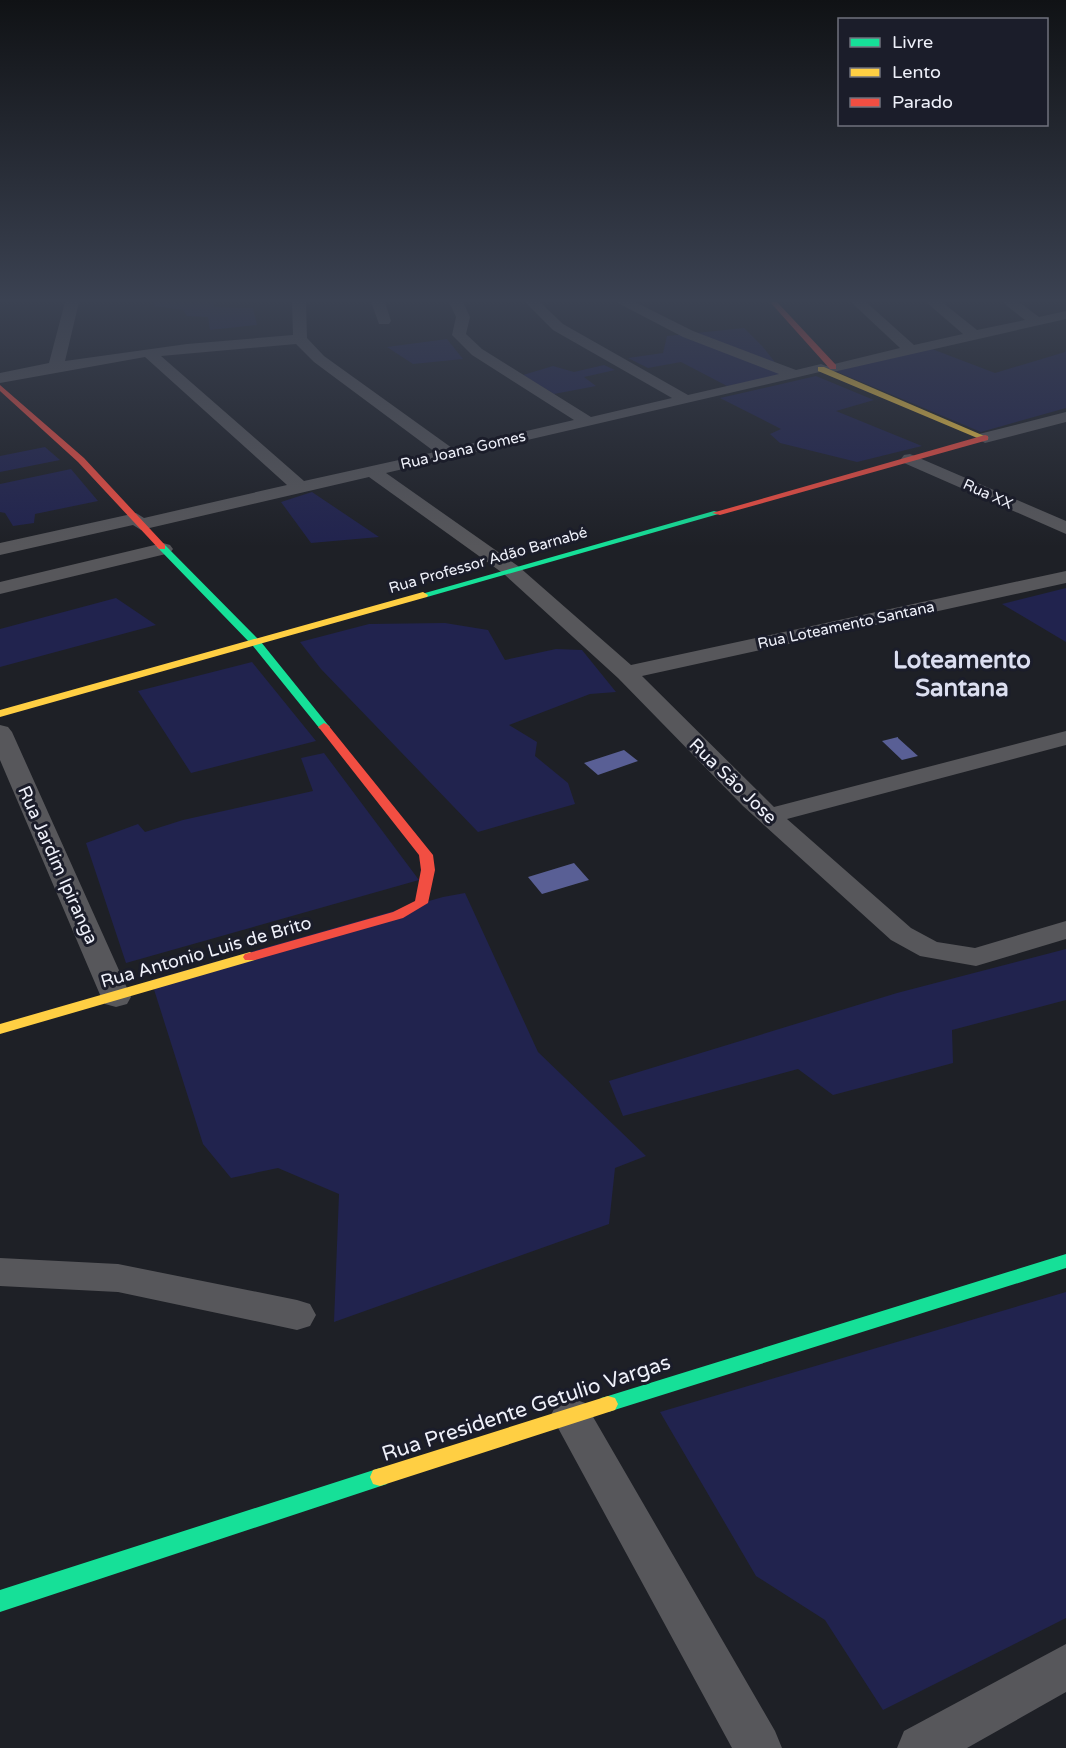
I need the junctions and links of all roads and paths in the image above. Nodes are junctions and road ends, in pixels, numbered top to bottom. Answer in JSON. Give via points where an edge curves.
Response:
{"nodes":[{"id":1,"x":183,"y":384,"type":"edge"},
{"id":2,"x":353,"y":384,"type":"edge"},
{"id":3,"x":527,"y":384,"type":"edge"},
{"id":4,"x":657,"y":384,"type":"edge"},
{"id":5,"x":758,"y":384,"type":"edge"},
{"id":6,"x":862,"y":384,"type":"edge"},
{"id":7,"x":0,"y":387,"type":"edge"},
{"id":8,"x":686,"y":400,"type":"junction"},
{"id":9,"x":1066,"y":417,"type":"edge"},
{"id":10,"x":588,"y":422,"type":"junction"},
{"id":11,"x":985,"y":438,"type":"junction"},
{"id":12,"x":448,"y":453,"type":"junction"},
{"id":13,"x":910,"y":459,"type":"junction"},
{"id":14,"x":370,"y":471,"type":"junction"},
{"id":15,"x":300,"y":487,"type":"junction"},
{"id":16,"x":139,"y":521,"type":"junction"},
{"id":17,"x":1066,"y":528,"type":"edge"},
{"id":18,"x":0,"y":549,"type":"edge"},
{"id":19,"x":163,"y":549,"type":"junction"},
{"id":20,"x":511,"y":570,"type":"junction"},
{"id":21,"x":1066,"y":577,"type":"edge"},
{"id":22,"x":0,"y":588,"type":"edge"},
{"id":23,"x":257,"y":644,"type":"junction"},
{"id":24,"x":626,"y":674,"type":"junction"},
{"id":25,"x":0,"y":714,"type":"edge"},
{"id":26,"x":0,"y":732,"type":"edge"},
{"id":27,"x":1066,"y":738,"type":"edge"},
{"id":28,"x":769,"y":816,"type":"junction"},
{"id":29,"x":1066,"y":930,"type":"edge"},
{"id":30,"x":116,"y":997,"type":"junction"},
{"id":31,"x":0,"y":1029,"type":"edge"},
{"id":32,"x":1066,"y":1261,"type":"edge"},
{"id":33,"x":0,"y":1272,"type":"edge"},
{"id":34,"x":297,"y":1315,"type":"dead end"},
{"id":35,"x":570,"y":1414,"type":"junction"},
{"id":36,"x":0,"y":1601,"type":"edge"},
{"id":37,"x":1066,"y":1667,"type":"edge"},
{"id":38,"x":758,"y":1748,"type":"edge"},
{"id":39,"x":921,"y":1748,"type":"edge"}],
"edges":[{"from":1,"to":15,"type":"street"},
{"from":2,"to":12,"type":"street"},
{"from":3,"to":10,"type":"street"},
{"from":4,"to":8,"type":"street"},
{"from":5,"to":8,"type":"street","name":"Rua Joana Gomes"},
{"from":6,"to":11,"type":"street"},
{"from":7,"to":16,"type":"street","via":[[81,460]]},
{"from":8,"to":10,"type":"street","name":"Rua Joana Gomes"},
{"from":9,"to":11,"type":"street"},
{"from":10,"to":12,"type":"street","name":"Rua Joana Gomes"},
{"from":11,"to":13,"type":"street","name":"Rua Professor Adão Barnabé"},
{"from":12,"to":14,"type":"street","name":"Rua Joana Gomes"},
{"from":13,"to":17,"type":"street","name":"Rua XX"},
{"from":13,"to":20,"type":"street","name":"Rua Professor Adão Barnabé"},
{"from":14,"to":15,"type":"street","name":"Rua Joana Gomes"},
{"from":14,"to":20,"type":"street","name":"Rua São Jose"},
{"from":15,"to":16,"type":"street","name":"Rua Joana Gomes"},
{"from":16,"to":18,"type":"street","name":"Rua Joana Gomes"},
{"from":16,"to":19,"type":"street"},
{"from":19,"to":22,"type":"street"},
{"from":19,"to":23,"type":"street"},
{"from":20,"to":23,"type":"street","name":"Rua Professor Adão Barnabé"},
{"from":20,"to":24,"type":"street","name":"Rua São Jose"},
{"from":21,"to":24,"type":"street","name":"Rua Loteamento Santana"},
{"from":23,"to":25,"type":"street","name":"Rua Professor Adão Barnabé"},
{"from":23,"to":30,"type":"street","name":"Rua Antonio Luis de Brito","via":[[426,855],[428,870],[421,903],[398,915]]},
{"from":24,"to":28,"type":"street","name":"Rua São Jose"},
{"from":26,"to":30,"type":"street","name":"Rua Jardim Ipiranga"},
{"from":27,"to":28,"type":"street"},
{"from":28,"to":29,"type":"street","name":"Rua São Jose","via":[[901,934],[930,950],[976,957]]},
{"from":30,"to":31,"type":"street","name":"Rua Antonio Luis de Brito"},
{"from":32,"to":35,"type":"street","name":"Rua Presidente Getulio Vargas"},
{"from":33,"to":34,"type":"street","via":[[118,1278]]},
{"from":35,"to":36,"type":"street","name":"Rua Presidente Getulio Vargas"},
{"from":35,"to":38,"type":"street"},
{"from":37,"to":39,"type":"street"}]}
